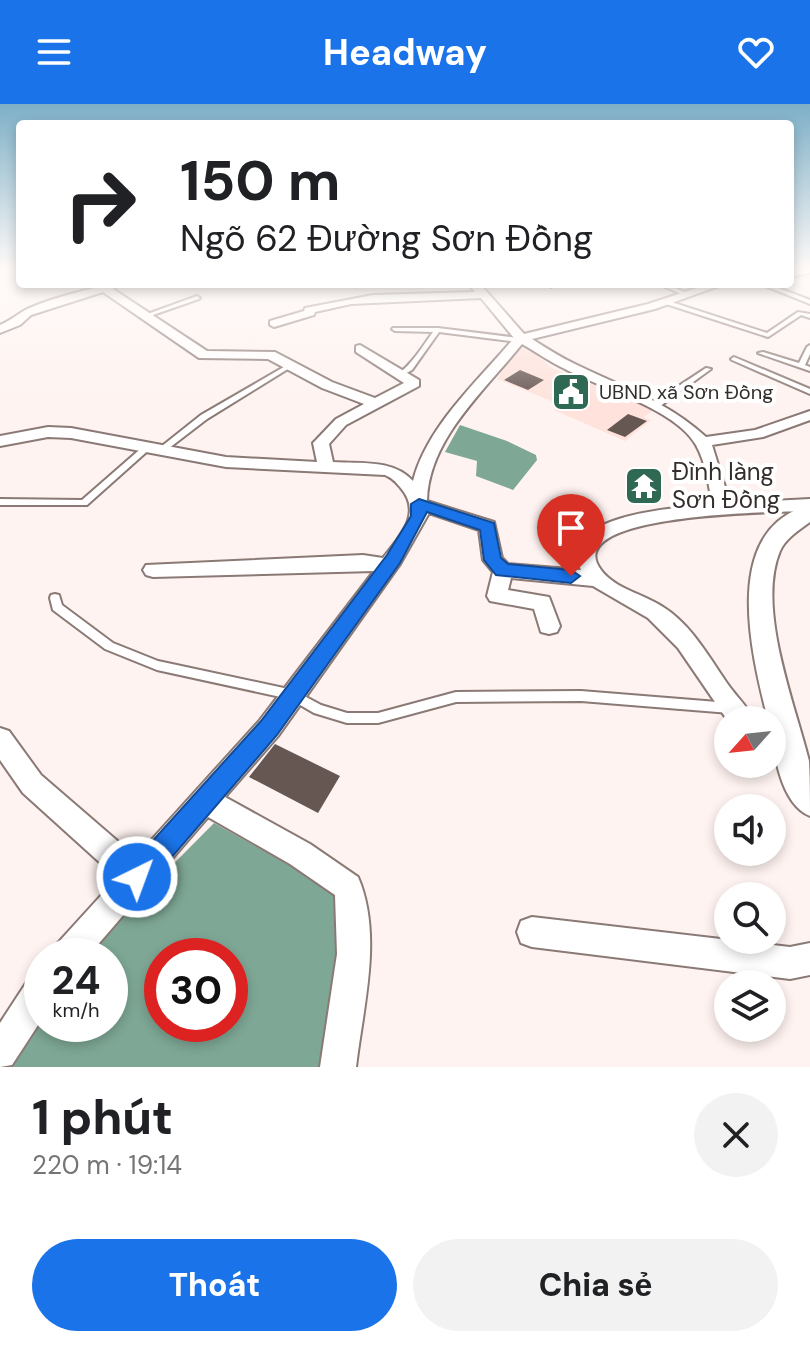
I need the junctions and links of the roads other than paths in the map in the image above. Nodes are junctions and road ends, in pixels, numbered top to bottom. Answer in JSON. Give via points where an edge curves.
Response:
{"nodes":[{"id":1,"x":24,"y":316,"type":"edge"},
{"id":2,"x":145,"y":316,"type":"edge"},
{"id":3,"x":299,"y":316,"type":"edge"},
{"id":4,"x":501,"y":316,"type":"edge"},
{"id":5,"x":617,"y":316,"type":"edge"},
{"id":6,"x":709,"y":316,"type":"edge"},
{"id":7,"x":796,"y":316,"type":"edge"},
{"id":8,"x":274,"y":323,"type":"dead end"},
{"id":9,"x":0,"y":329,"type":"edge"},
{"id":10,"x":395,"y":329,"type":"dead end"},
{"id":11,"x":438,"y":330,"type":"junction"},
{"id":12,"x":520,"y":339,"type":"junction"},
{"id":13,"x":810,"y":347,"type":"edge"},
{"id":14,"x":360,"y":349,"type":"dead end"},
{"id":15,"x":761,"y":353,"type":"dead end"},
{"id":16,"x":734,"y":359,"type":"dead end"},
{"id":17,"x":289,"y":366,"type":"junction"},
{"id":18,"x":801,"y":366,"type":"junction"},
{"id":19,"x":708,"y":369,"type":"dead end"},
{"id":20,"x":810,"y":369,"type":"edge"},
{"id":21,"x":408,"y":379,"type":"junction"},
{"id":22,"x":810,"y":392,"type":"edge"},
{"id":23,"x":374,"y":403,"type":"junction"},
{"id":24,"x":656,"y":405,"type":"junction"},
{"id":25,"x":810,"y":415,"type":"edge"},
{"id":26,"x":0,"y":441,"type":"edge"},
{"id":27,"x":703,"y":442,"type":"junction"},
{"id":28,"x":154,"y":449,"type":"junction"},
{"id":29,"x":326,"y":467,"type":"junction"},
{"id":30,"x":419,"y":501,"type":"junction"},
{"id":31,"x":0,"y":502,"type":"edge"},
{"id":32,"x":810,"y":505,"type":"edge"},
{"id":33,"x":722,"y":509,"type":"junction"},
{"id":34,"x":810,"y":512,"type":"edge"},
{"id":35,"x":388,"y":566,"type":"junction"},
{"id":36,"x":153,"y":570,"type":"dead end"},
{"id":37,"x":503,"y":570,"type":"junction"},
{"id":38,"x":597,"y":579,"type":"junction"},
{"id":39,"x":55,"y":598,"type":"dead end"},
{"id":40,"x":549,"y":626,"type":"dead end"},
{"id":41,"x":293,"y":695,"type":"junction"},
{"id":42,"x":731,"y":706,"type":"edge"},
{"id":43,"x":714,"y":711,"type":"edge"},
{"id":44,"x":0,"y":739,"type":"edge"},
{"id":45,"x":786,"y":771,"type":"edge"},
{"id":46,"x":805,"y":793,"type":"edge"},
{"id":47,"x":205,"y":801,"type":"junction"},
{"id":48,"x":137,"y":877,"type":"junction"},
{"id":49,"x":532,"y":932,"type":"dead end"},
{"id":50,"x":83,"y":938,"type":"edge"},
{"id":51,"x":810,"y":959,"type":"edge"},
{"id":52,"x":24,"y":1016,"type":"edge"},
{"id":53,"x":0,"y":1053,"type":"edge"},
{"id":54,"x":338,"y":1067,"type":"edge"}],
"edges":[{"from":1,"to":9,"type":"street"},
{"from":2,"to":17,"type":"street","via":[[204,355],[270,355]]},
{"from":3,"to":8,"type":"street"},
{"from":4,"to":12,"type":"street"},
{"from":5,"to":12,"type":"street"},
{"from":6,"to":7,"type":"lane","via":[[768,335]]},
{"from":10,"to":11,"type":"lane"},
{"from":11,"to":12,"type":"lane"},
{"from":11,"to":21,"type":"lane"},
{"from":12,"to":24,"type":"street"},
{"from":12,"to":30,"type":"street","via":[[427,457]]},
{"from":13,"to":18,"type":"lane"},
{"from":14,"to":21,"type":"street"},
{"from":15,"to":18,"type":"lane"},
{"from":16,"to":22,"type":"lane"},
{"from":17,"to":23,"type":"street"},
{"from":17,"to":28,"type":"lane"},
{"from":18,"to":20,"type":"lane"},
{"from":19,"to":24,"type":"lane"},
{"from":21,"to":23,"type":"street"},
{"from":23,"to":29,"type":"street","via":[[341,422],[321,443]]},
{"from":24,"to":27,"type":"street"},
{"from":25,"to":27,"type":"street","via":[[758,434]]},
{"from":26,"to":28,"type":"street","via":[[71,433]]},
{"from":27,"to":33,"type":"street"},
{"from":28,"to":29,"type":"street","via":[[226,462]]},
{"from":28,"to":31,"type":"lane","via":[[84,503]]},
{"from":29,"to":30,"type":"street","via":[[388,470],[398,474]]},
{"from":30,"to":35,"type":"street","via":[[420,516]]},
{"from":30,"to":37,"type":"street","via":[[488,526],[493,560]]},
{"from":32,"to":33,"type":"street"},
{"from":33,"to":38,"type":"street","via":[[625,525],[595,536],[588,566]]},
{"from":34,"to":46,"type":"street","via":[[790,525],[767,552],[759,598]]},
{"from":35,"to":36,"type":"street","via":[[363,562]]},
{"from":35,"to":41,"type":"street"},
{"from":37,"to":38,"type":"street"},
{"from":37,"to":40,"type":"street","via":[[497,596],[542,602]]},
{"from":38,"to":42,"type":"street","via":[[662,616],[694,649]]},
{"from":39,"to":41,"type":"lane","via":[[57,607],[109,646],[157,665]]},
{"from":41,"to":43,"type":"lane","via":[[347,718],[378,718],[456,697],[581,696]]},
{"from":41,"to":47,"type":"street"},
{"from":44,"to":48,"type":"street","via":[[32,784]]},
{"from":45,"to":46,"type":"street"},
{"from":47,"to":48,"type":"street"},
{"from":47,"to":54,"type":"street","via":[[348,887],[354,912]]},
{"from":48,"to":50,"type":"street"},
{"from":49,"to":51,"type":"street","via":[[790,963]]},
{"from":52,"to":53,"type":"street"}]}
